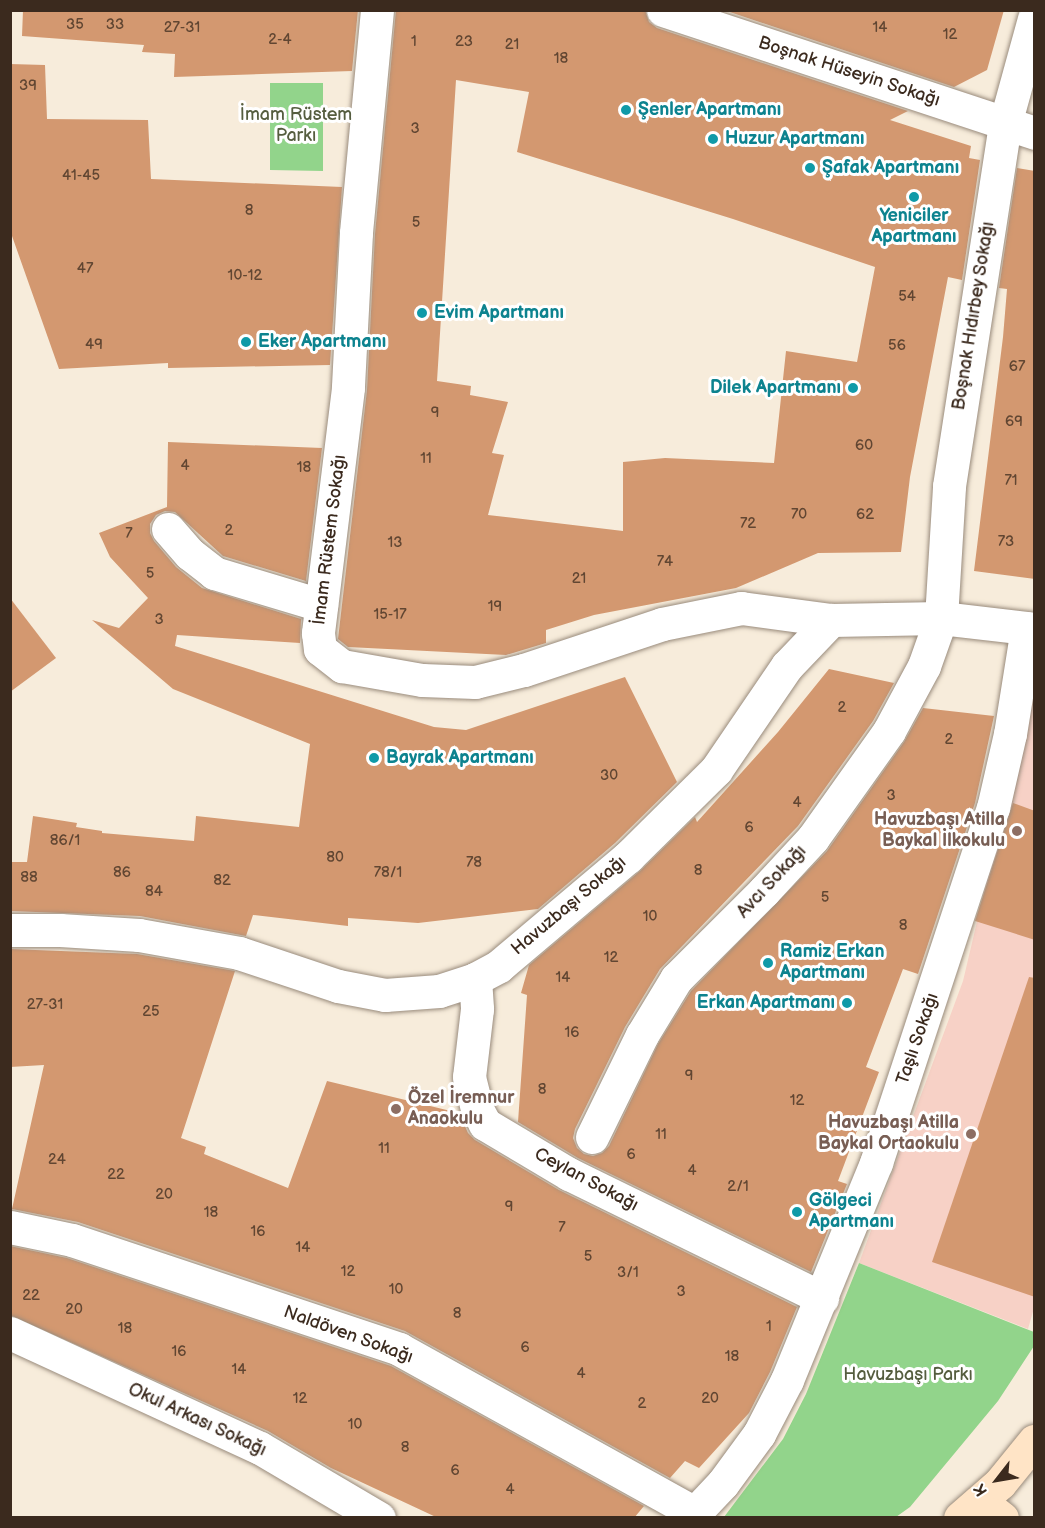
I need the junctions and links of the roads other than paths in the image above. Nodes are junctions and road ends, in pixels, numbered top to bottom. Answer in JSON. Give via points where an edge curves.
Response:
{"nodes":[{"id":1,"x":377,"y":10,"type":"edge"},
{"id":2,"x":663,"y":10,"type":"edge"},
{"id":3,"x":1035,"y":19,"type":"edge"},
{"id":4,"x":1020,"y":129,"type":"edge"},
{"id":5,"x":168,"y":529,"type":"dead end"},
{"id":6,"x":321,"y":605,"type":"junction"},
{"id":7,"x":941,"y":618,"type":"junction"},
{"id":8,"x":831,"y":620,"type":"junction"},
{"id":9,"x":1031,"y":629,"type":"edge"},
{"id":10,"x":10,"y":930,"type":"edge"},
{"id":11,"x":475,"y":979,"type":"junction"},
{"id":12,"x":592,"y":1137,"type":"dead end"},
{"id":13,"x":10,"y":1227,"type":"edge"},
{"id":14,"x":822,"y":1298,"type":"junction"},
{"id":15,"x":10,"y":1333,"type":"edge"},
{"id":16,"x":1035,"y":1441,"type":"edge"},
{"id":17,"x":981,"y":1512,"type":"edge"},
{"id":18,"x":693,"y":1515,"type":"edge"},
{"id":19,"x":379,"y":1518,"type":"edge"}],
"edges":[{"from":1,"to":6,"type":"street","name":"İmam Rüstem Sokağı","via":[[356,233],[348,388]]},
{"from":2,"to":4,"type":"street","name":"Boşnak Hüseyin Sokağı"},
{"from":3,"to":4,"type":"street","name":"Boşnak Hıdırbey Sokağı"},
{"from":4,"to":7,"type":"street","name":"Boşnak Hıdırbey Sokağı","via":[[948,486]]},
{"from":5,"to":6,"type":"street","via":[[214,573]]},
{"from":6,"to":8,"type":"street","name":"İmam Rüstem Sokağı","via":[[320,650],[342,666],[422,680],[475,682],[524,670],[662,624],[741,608]]},
{"from":7,"to":8,"type":"street"},
{"from":7,"to":9,"type":"street"},
{"from":7,"to":12,"type":"street","name":"Avcı Sokağı","via":[[910,695],[889,731],[813,838],[676,979],[642,1035]]},
{"from":8,"to":11,"type":"street","name":"Havuzbaşı Sokağı","via":[[787,666],[716,770],[628,857],[499,966]]},
{"from":9,"to":14,"type":"street","name":"Taşlı Sokağı","via":[[993,808],[876,1162]]},
{"from":10,"to":11,"type":"street","name":"Havuzbaşı Sokağı","via":[[139,935],[239,953],[338,986],[384,994],[439,991]]},
{"from":11,"to":14,"type":"street","name":"Ceylan Sokağı","via":[[477,1009],[469,1077],[485,1124],[569,1174]]},
{"from":13,"to":18,"type":"street","name":"Naldöven Sokağı","via":[[72,1240],[399,1349]]},
{"from":14,"to":18,"type":"street","name":"Taşlı Sokağı","via":[[759,1434],[723,1483]]},
{"from":15,"to":19,"type":"street","name":"Okul Arkası Sokağı","via":[[260,1448]]},
{"from":16,"to":17,"type":"main road"}]}
